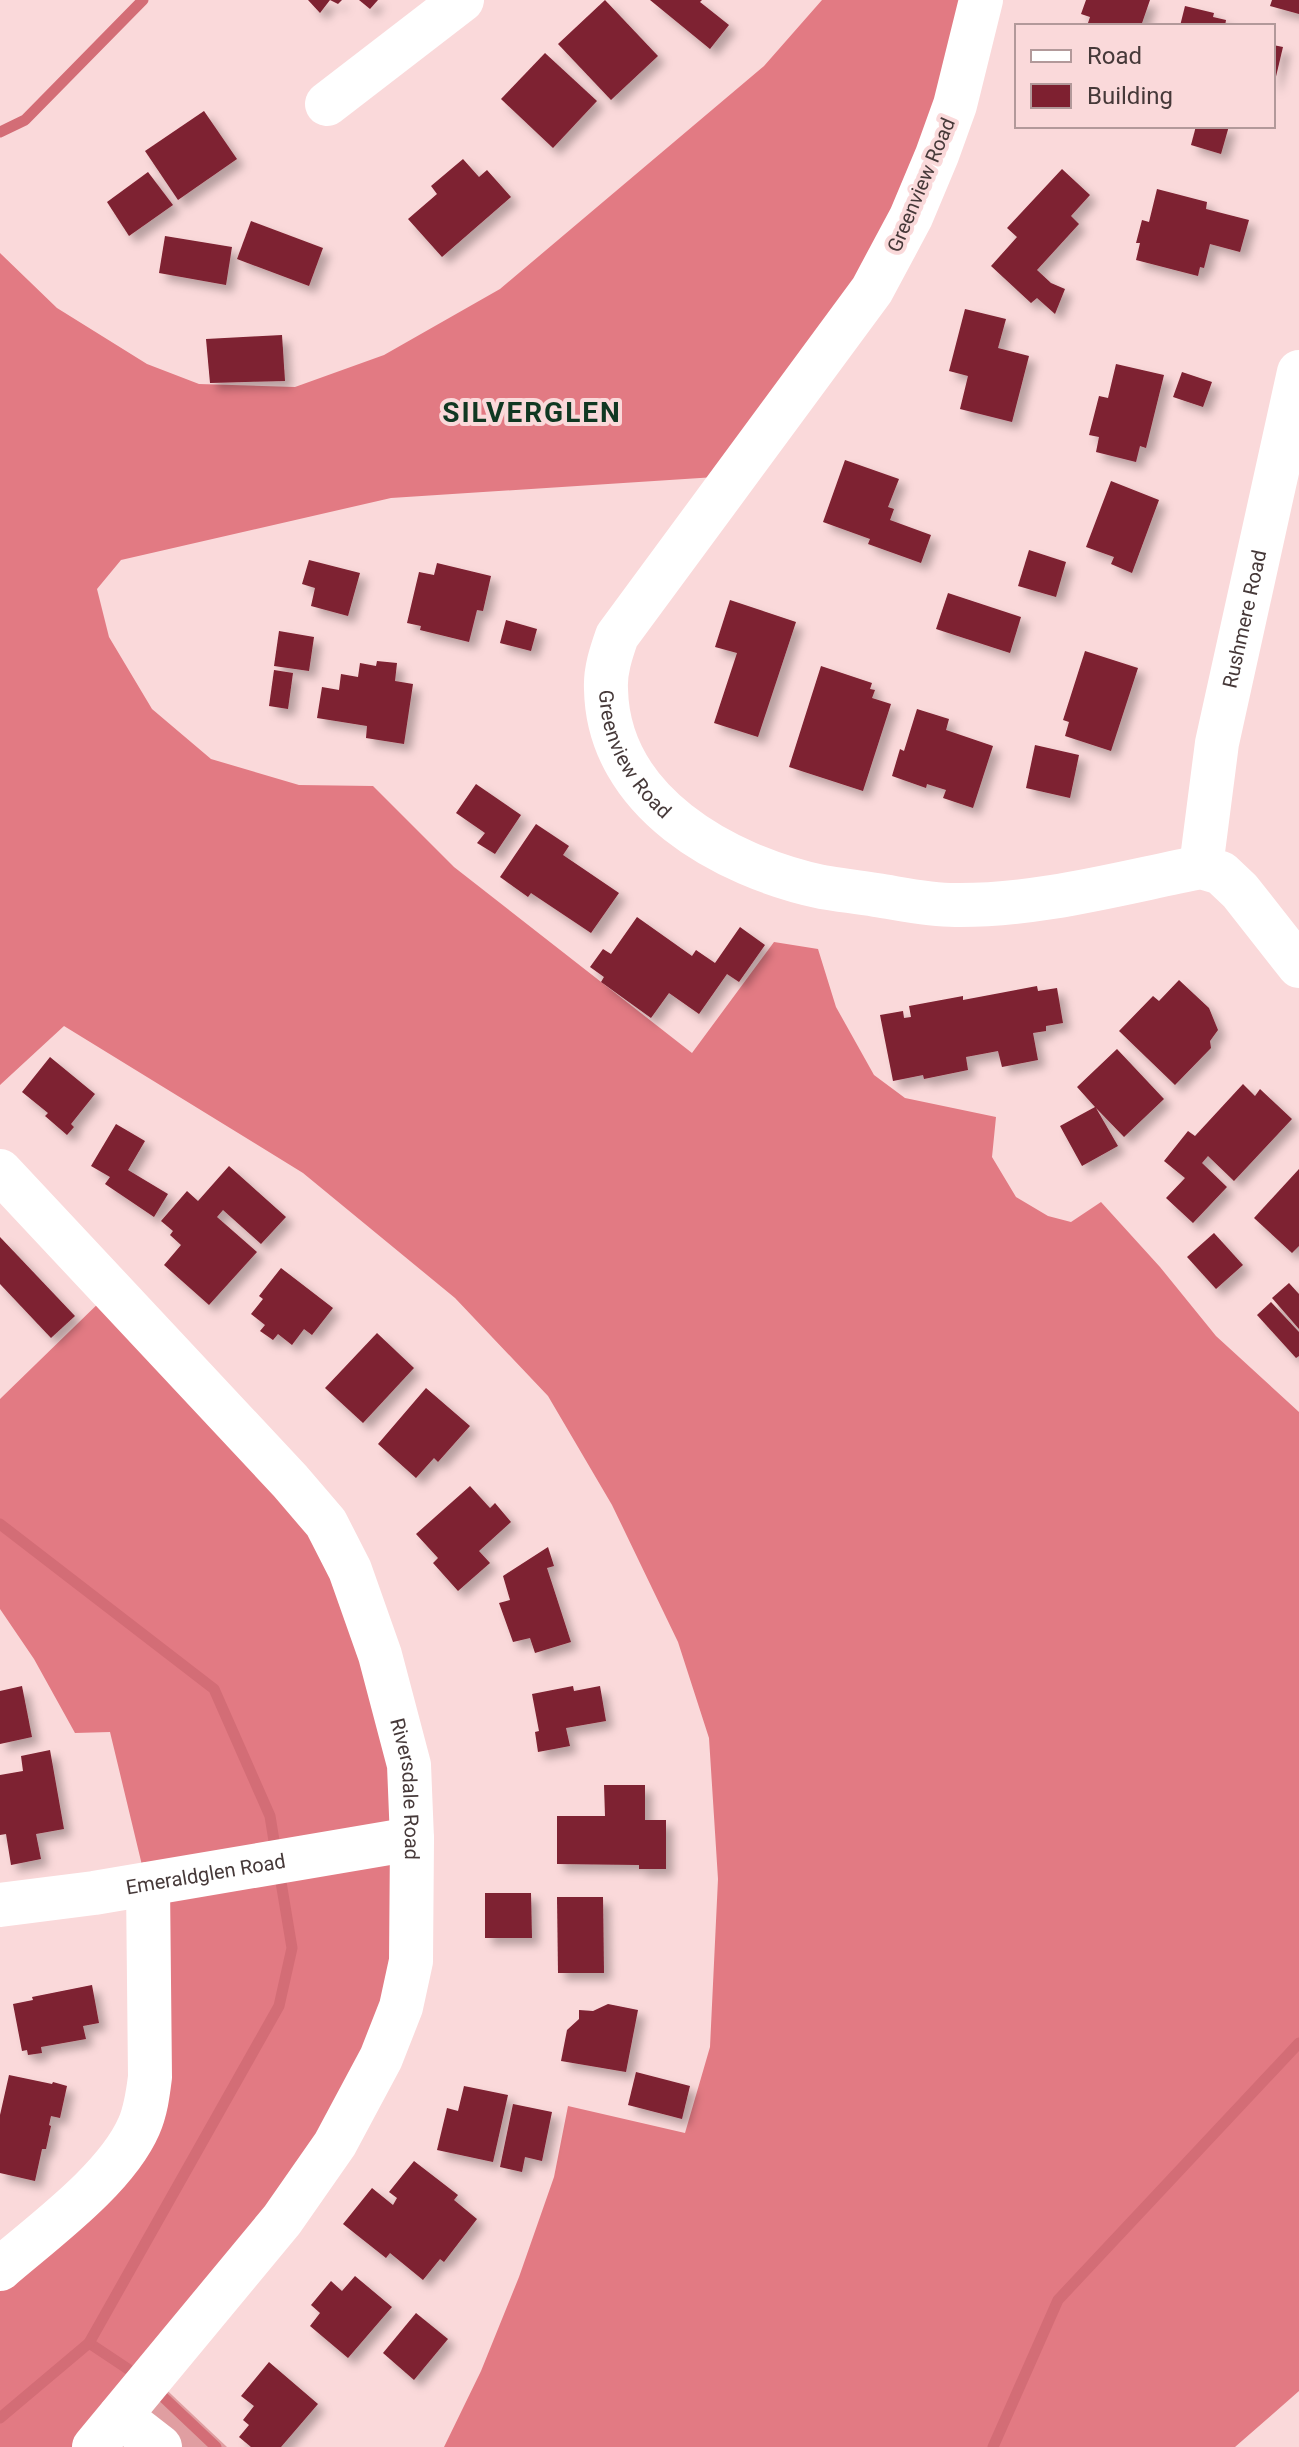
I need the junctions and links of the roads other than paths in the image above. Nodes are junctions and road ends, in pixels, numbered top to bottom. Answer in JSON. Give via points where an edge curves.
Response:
{"nodes":[{"id":1,"x":462,"y":0,"type":"edge"},
{"id":2,"x":981,"y":0,"type":"edge"},
{"id":3,"x":327,"y":104,"type":"dead end"},
{"id":4,"x":1299,"y":372,"type":"edge"},
{"id":5,"x":1201,"y":867,"type":"junction"},
{"id":6,"x":1299,"y":966,"type":"edge"},
{"id":7,"x":0,"y":1171,"type":"edge"},
{"id":8,"x":412,"y":1839,"type":"junction"},
{"id":9,"x":148,"y":1884,"type":"junction"},
{"id":10,"x":0,"y":1905,"type":"edge"},
{"id":11,"x":0,"y":2269,"type":"edge"},
{"id":12,"x":107,"y":2432,"type":"edge"},
{"id":13,"x":160,"y":2447,"type":"edge"}],
"edges":[{"from":1,"to":3,"type":"street"},
{"from":2,"to":5,"type":"street","name":"Greenview Road","via":[[955,105],[893,252],[863,303],[617,636],[605,687],[608,712],[626,766],[676,823],[715,848],[820,886],[952,905],[995,904]]},
{"from":4,"to":5,"type":"street","name":"Rushmere Road","via":[[1217,743]]},
{"from":5,"to":6,"type":"street","via":[[1221,873],[1240,891]]},
{"from":7,"to":8,"type":"street","name":"Riversdale Road","via":[[326,1523],[350,1570],[380,1655],[409,1765]]},
{"from":8,"to":9,"type":"street","name":"Emeraldglen Road"},
{"from":8,"to":12,"type":"street","name":"Riversdale Road","via":[[411,1961],[401,2007],[381,2058],[335,2144],[282,2220]]},
{"from":9,"to":10,"type":"street","name":"Emeraldglen Road"},
{"from":9,"to":11,"type":"street","via":[[150,2077],[139,2125],[125,2152],[88,2191]]},
{"from":12,"to":13,"type":"street"}]}
